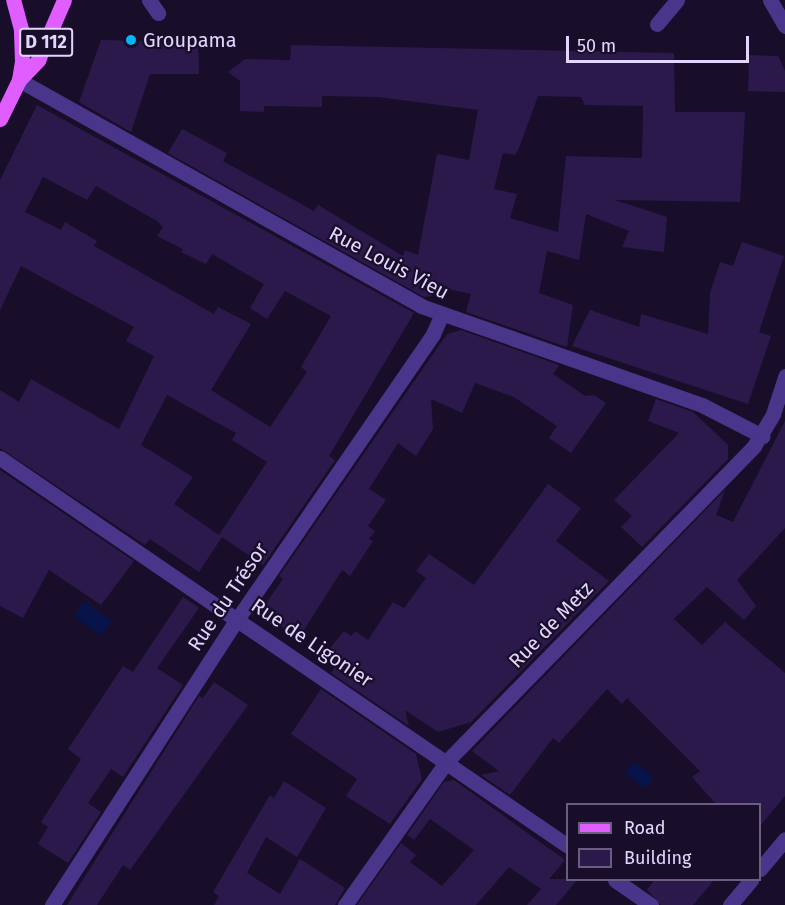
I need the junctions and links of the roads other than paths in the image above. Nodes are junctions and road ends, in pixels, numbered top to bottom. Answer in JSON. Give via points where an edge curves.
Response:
{"nodes":[{"id":1,"x":13,"y":0,"type":"edge"},
{"id":2,"x":64,"y":0,"type":"edge"},
{"id":3,"x":677,"y":0,"type":"edge"},
{"id":4,"x":770,"y":0,"type":"edge"},
{"id":5,"x":657,"y":24,"type":"dead end"},
{"id":6,"x":785,"y":26,"type":"edge"},
{"id":7,"x":19,"y":80,"type":"junction"},
{"id":8,"x":0,"y":118,"type":"edge"},
{"id":9,"x":441,"y":316,"type":"junction"},
{"id":10,"x":785,"y":376,"type":"edge"},
{"id":11,"x":762,"y":436,"type":"junction"},
{"id":12,"x":0,"y":458,"type":"edge"},
{"id":13,"x":238,"y":618,"type":"junction"},
{"id":14,"x":447,"y":761,"type":"junction"},
{"id":15,"x":785,"y":839,"type":"edge"},
{"id":16,"x":566,"y":845,"type":"edge"},
{"id":17,"x":761,"y":867,"type":"edge"},
{"id":18,"x":618,"y":881,"type":"edge"},
{"id":19,"x":749,"y":881,"type":"edge"},
{"id":20,"x":52,"y":905,"type":"edge"},
{"id":21,"x":345,"y":905,"type":"edge"},
{"id":22,"x":651,"y":905,"type":"edge"},
{"id":23,"x":730,"y":905,"type":"edge"}],
"edges":[{"from":1,"to":7,"type":"main road","number":"D 112","via":[[22,37]]},
{"from":2,"to":7,"type":"main road","number":"D 112","via":[[38,60]]},
{"from":3,"to":5,"type":"street"},
{"from":4,"to":6,"type":"street"},
{"from":7,"to":8,"type":"main road","number":"D 112"},
{"from":7,"to":9,"type":"street","name":"Rue Louis Vieu"},
{"from":9,"to":11,"type":"street","name":"Rue Louis Vieu","via":[[702,405]]},
{"from":9,"to":13,"type":"street","name":"Rue du Trésor","via":[[433,334]]},
{"from":10,"to":11,"type":"street","name":"Rue de Metz"},
{"from":11,"to":14,"type":"street","name":"Rue de Metz"},
{"from":12,"to":13,"type":"street","name":"Rue de Ligonier"},
{"from":13,"to":14,"type":"street","name":"Rue de Ligonier"},
{"from":13,"to":20,"type":"street","name":"Rue du Trésor"},
{"from":14,"to":16,"type":"street","name":"Rue de Ligonier"},
{"from":14,"to":21,"type":"street","name":"Rue de Metz"},
{"from":15,"to":17,"type":"street"},
{"from":18,"to":22,"type":"street"},
{"from":19,"to":23,"type":"street"}]}
